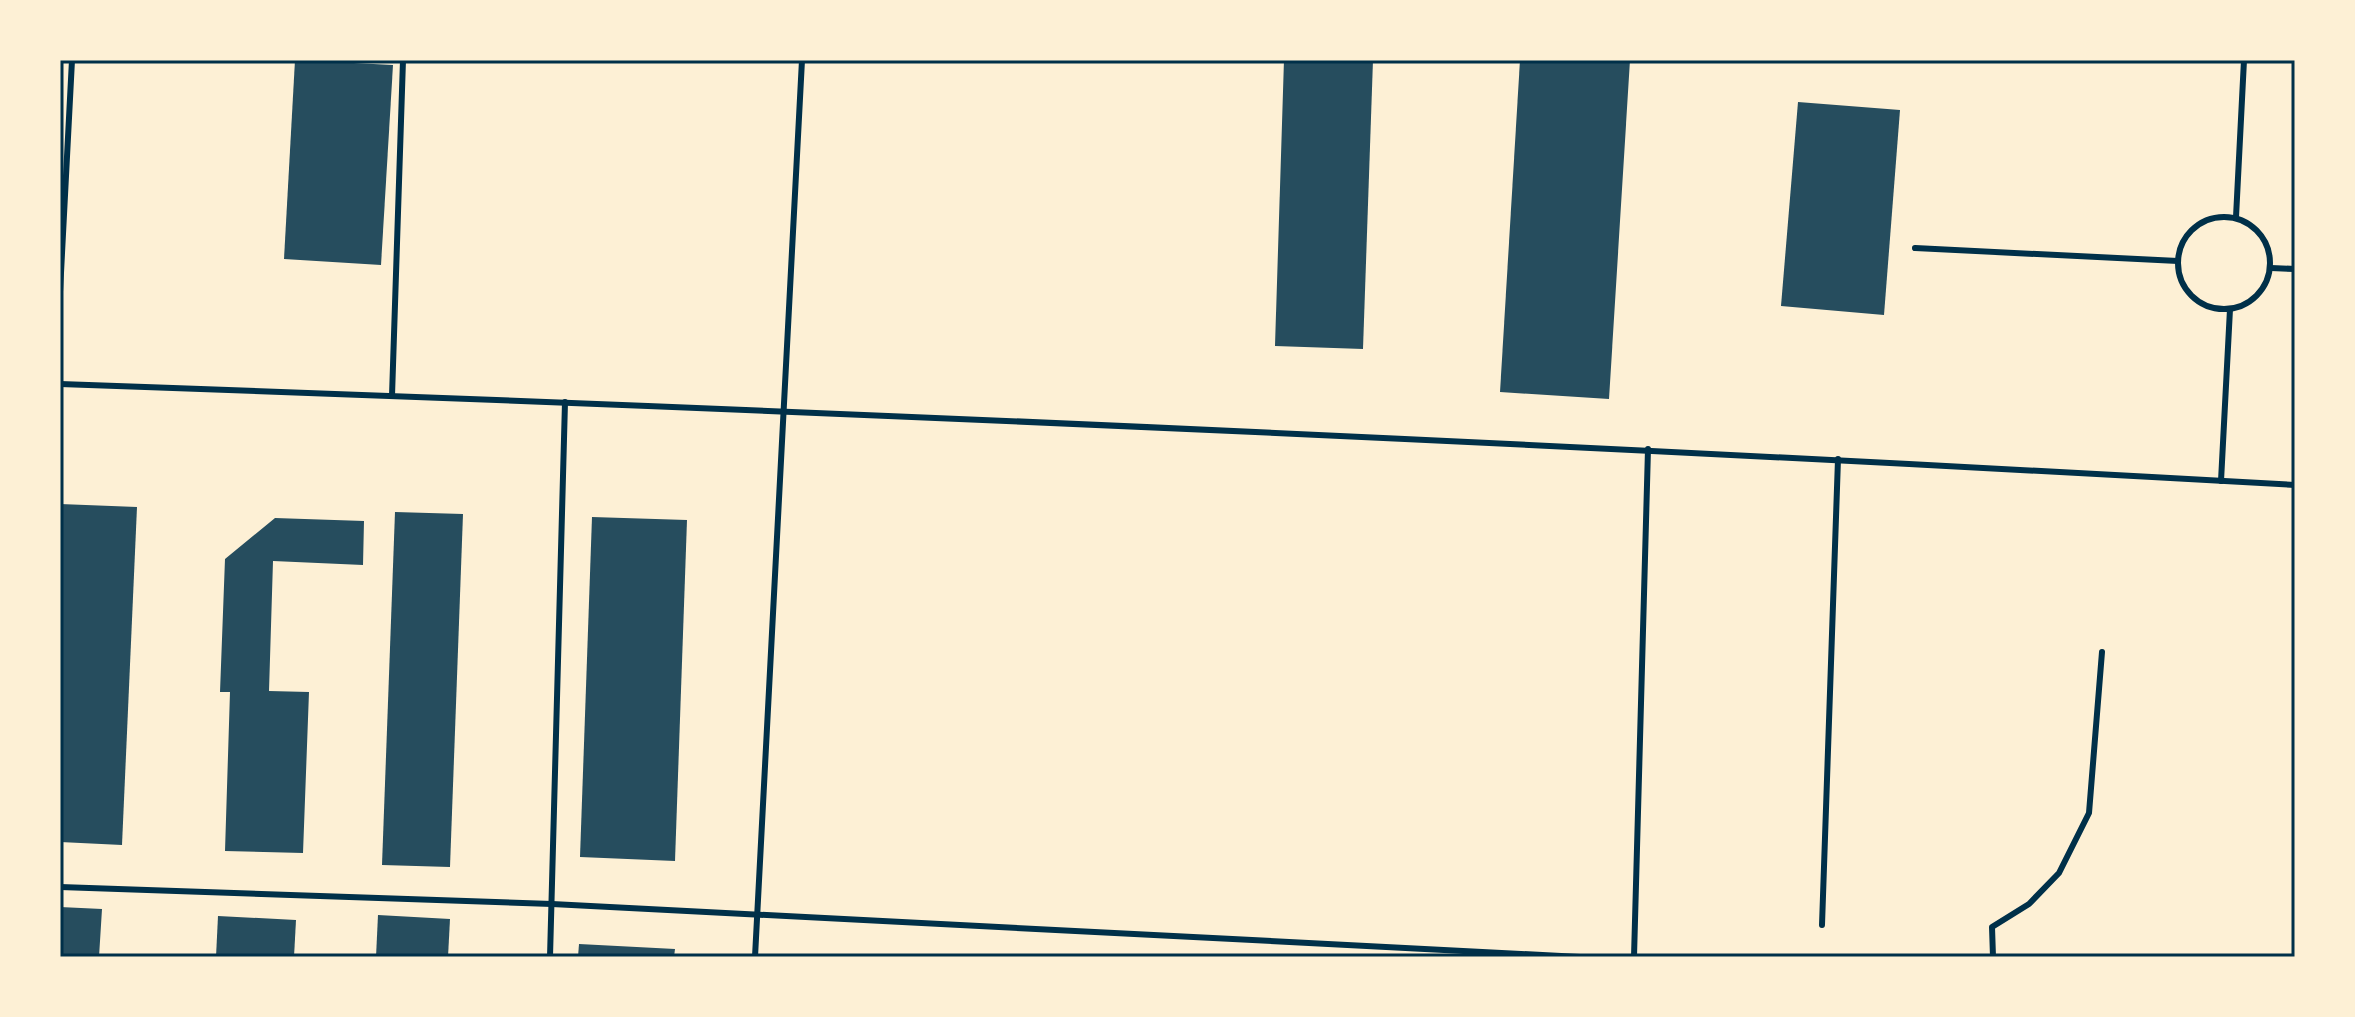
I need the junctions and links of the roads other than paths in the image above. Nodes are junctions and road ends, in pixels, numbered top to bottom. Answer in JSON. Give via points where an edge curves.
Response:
{"nodes":[{"id":1,"x":72,"y":60,"type":"edge"},
{"id":2,"x":403,"y":60,"type":"edge"},
{"id":3,"x":802,"y":60,"type":"edge"},
{"id":4,"x":2244,"y":60,"type":"edge"},
{"id":5,"x":2236,"y":217,"type":"junction"},
{"id":6,"x":1915,"y":248,"type":"dead end"},
{"id":7,"x":2178,"y":261,"type":"junction"},
{"id":8,"x":2271,"y":268,"type":"junction"},
{"id":9,"x":2295,"y":269,"type":"edge"},
{"id":10,"x":60,"y":292,"type":"edge"},
{"id":11,"x":2230,"y":309,"type":"junction"},
{"id":12,"x":60,"y":384,"type":"edge"},
{"id":13,"x":392,"y":396,"type":"junction"},
{"id":14,"x":565,"y":402,"type":"junction"},
{"id":15,"x":781,"y":410,"type":"junction"},
{"id":16,"x":1648,"y":449,"type":"junction"},
{"id":17,"x":1838,"y":459,"type":"junction"},
{"id":18,"x":2221,"y":481,"type":"junction"},
{"id":19,"x":2295,"y":485,"type":"edge"},
{"id":20,"x":2102,"y":652,"type":"dead end"},
{"id":21,"x":60,"y":887,"type":"edge"},
{"id":22,"x":552,"y":904,"type":"junction"},
{"id":23,"x":757,"y":915,"type":"junction"},
{"id":24,"x":1822,"y":925,"type":"dead end"},
{"id":25,"x":550,"y":957,"type":"edge"},
{"id":26,"x":755,"y":957,"type":"edge"},
{"id":27,"x":1580,"y":957,"type":"edge"},
{"id":28,"x":1634,"y":957,"type":"edge"},
{"id":29,"x":1993,"y":957,"type":"edge"}],
"edges":[{"from":1,"to":10,"type":"lane"},
{"from":2,"to":13,"type":"lane"},
{"from":3,"to":15,"type":"lane"},
{"from":4,"to":5,"type":"lane"},
{"from":5,"to":7,"type":"lane","via":[[2202,222],[2182,245]]},
{"from":5,"to":8,"type":"lane","via":[[2261,234]]},
{"from":6,"to":7,"type":"lane"},
{"from":7,"to":11,"type":"lane","via":[[2180,277],[2199,302]]},
{"from":8,"to":9,"type":"lane"},
{"from":8,"to":11,"type":"lane","via":[[2258,295]]},
{"from":11,"to":18,"type":"lane"},
{"from":12,"to":13,"type":"lane"},
{"from":13,"to":14,"type":"lane"},
{"from":14,"to":15,"type":"lane"},
{"from":14,"to":22,"type":"lane"},
{"from":15,"to":16,"type":"lane"},
{"from":15,"to":23,"type":"lane"},
{"from":16,"to":17,"type":"lane"},
{"from":16,"to":28,"type":"lane"},
{"from":17,"to":18,"type":"lane"},
{"from":17,"to":24,"type":"lane"},
{"from":18,"to":19,"type":"lane"},
{"from":20,"to":29,"type":"lane","via":[[2089,813],[2059,873],[2029,904],[1992,927]]},
{"from":21,"to":22,"type":"lane"},
{"from":22,"to":23,"type":"lane"},
{"from":22,"to":25,"type":"lane"},
{"from":23,"to":26,"type":"lane"},
{"from":23,"to":27,"type":"lane"}]}
